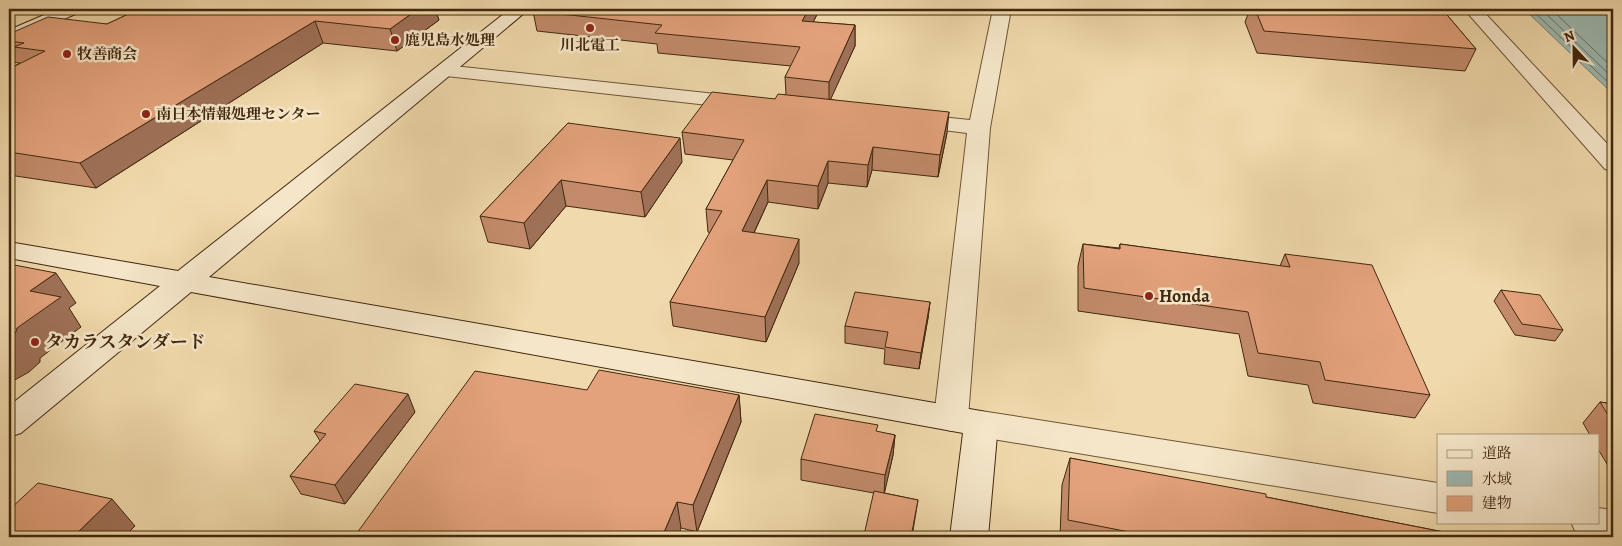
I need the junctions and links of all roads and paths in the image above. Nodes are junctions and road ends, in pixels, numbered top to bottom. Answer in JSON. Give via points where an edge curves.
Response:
{"nodes":[{"id":1,"x":72,"y":9,"type":"edge"},
{"id":2,"x":520,"y":9,"type":"edge"},
{"id":3,"x":1002,"y":9,"type":"edge"},
{"id":4,"x":1472,"y":9,"type":"edge"},
{"id":5,"x":9,"y":37,"type":"edge"},
{"id":6,"x":444,"y":71,"type":"junction"},
{"id":7,"x":761,"y":104,"type":"edge"},
{"id":8,"x":890,"y":118,"type":"edge"},
{"id":9,"x":979,"y":128,"type":"junction"},
{"id":10,"x":1613,"y":164,"type":"edge"},
{"id":11,"x":9,"y":250,"type":"edge"},
{"id":12,"x":184,"y":281,"type":"junction"},
{"id":13,"x":966,"y":421,"type":"junction"},
{"id":14,"x":9,"y":424,"type":"edge"},
{"id":15,"x":1437,"y":498,"type":"edge"},
{"id":16,"x":1600,"y":524,"type":"edge"},
{"id":17,"x":1613,"y":526,"type":"edge"},
{"id":18,"x":968,"y":537,"type":"edge"}],
"edges":[{"from":1,"to":5,"type":"street"},
{"from":2,"to":6,"type":"street"},
{"from":3,"to":9,"type":"street"},
{"from":4,"to":10,"type":"street"},
{"from":6,"to":7,"type":"street"},
{"from":6,"to":12,"type":"street"},
{"from":8,"to":9,"type":"street"},
{"from":9,"to":13,"type":"street"},
{"from":11,"to":12,"type":"street"},
{"from":12,"to":13,"type":"street"},
{"from":12,"to":14,"type":"street"},
{"from":13,"to":15,"type":"street"},
{"from":13,"to":18,"type":"street"},
{"from":16,"to":17,"type":"street"}]}
